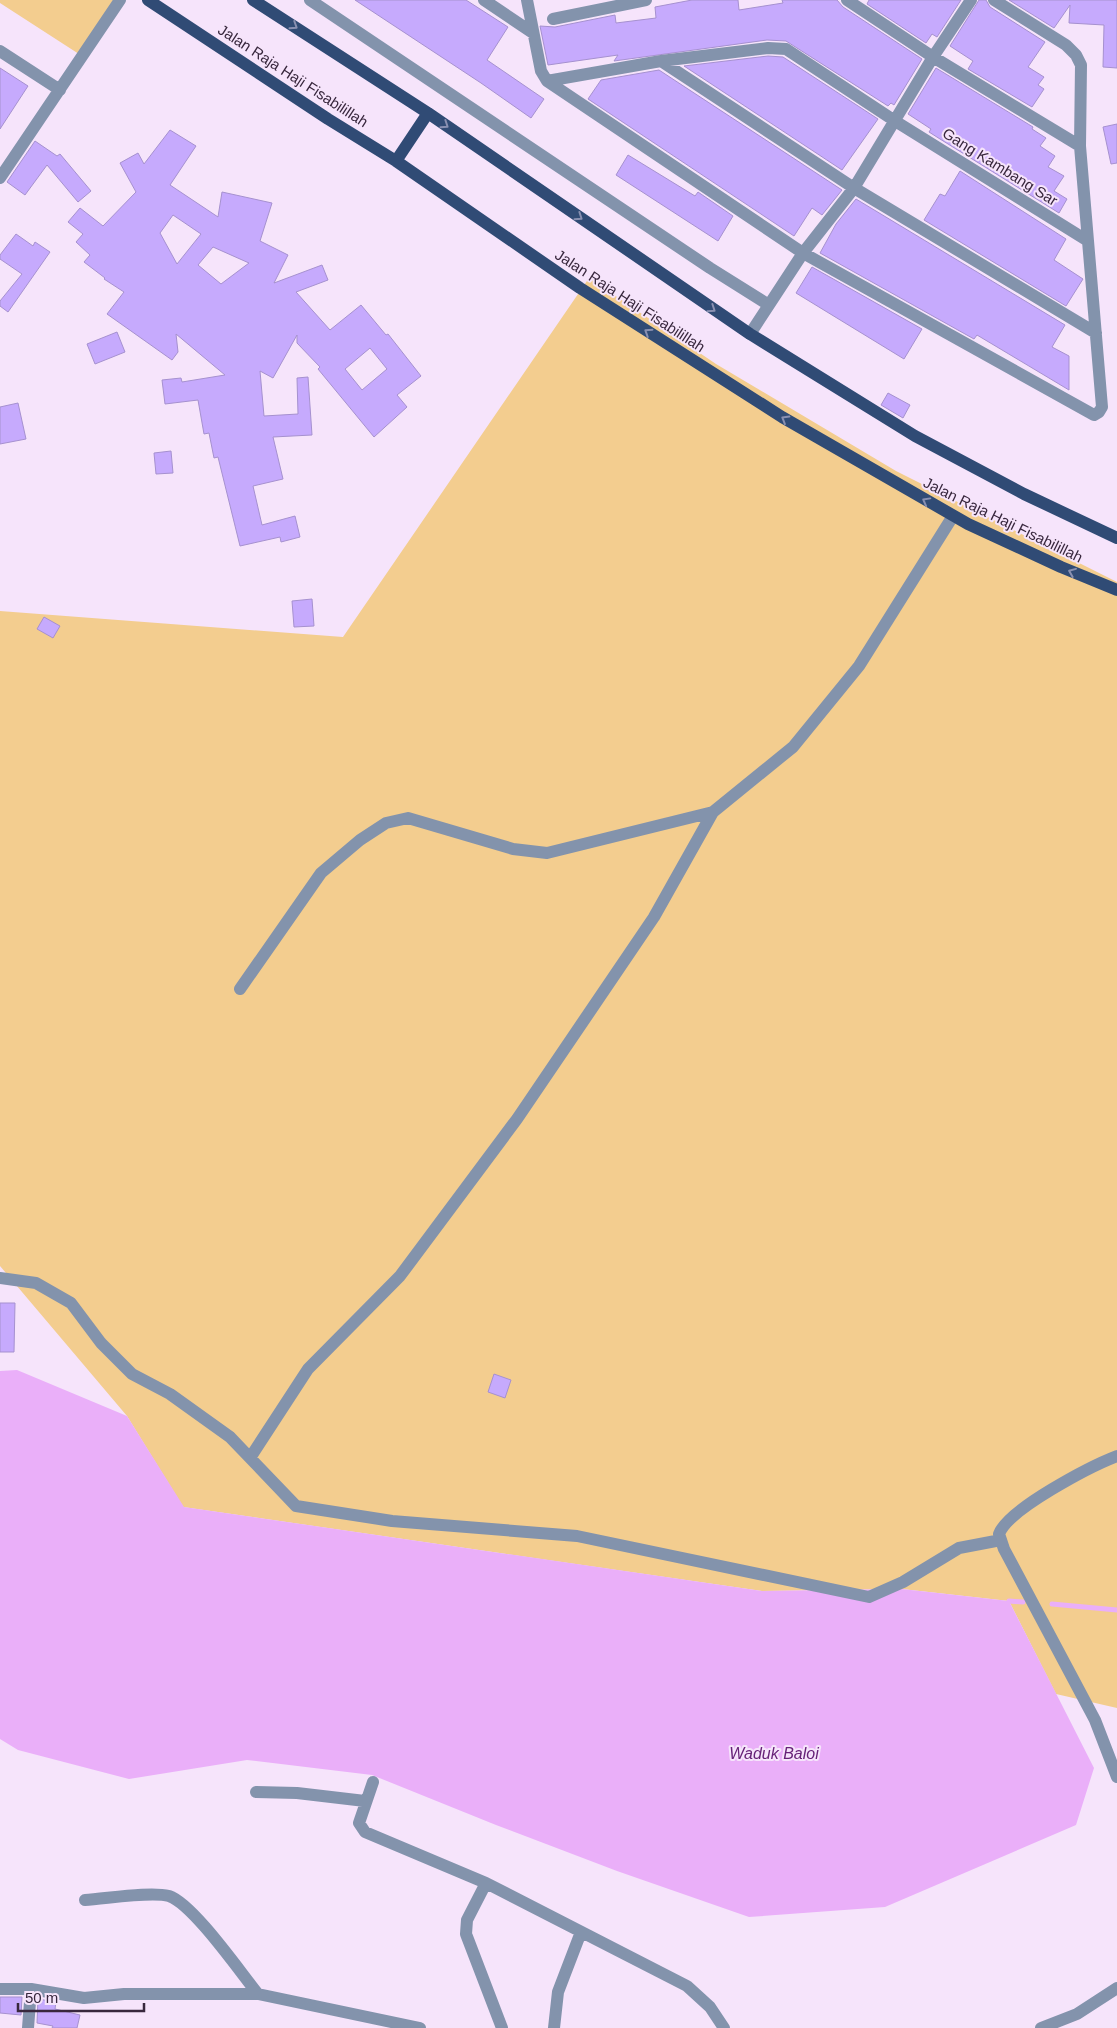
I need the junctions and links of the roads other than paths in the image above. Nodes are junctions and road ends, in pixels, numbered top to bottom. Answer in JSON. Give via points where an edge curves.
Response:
{"nodes":[{"id":1,"x":120,"y":0,"type":"edge"},
{"id":2,"x":148,"y":0,"type":"edge"},
{"id":3,"x":253,"y":0,"type":"edge"},
{"id":4,"x":310,"y":0,"type":"edge"},
{"id":5,"x":484,"y":0,"type":"edge"},
{"id":6,"x":527,"y":0,"type":"edge"},
{"id":7,"x":646,"y":0,"type":"edge"},
{"id":8,"x":847,"y":0,"type":"edge"},
{"id":9,"x":971,"y":0,"type":"edge"},
{"id":10,"x":994,"y":0,"type":"edge"},
{"id":11,"x":619,"y":2,"type":"edge"},
{"id":12,"x":553,"y":19,"type":"dead end"},
{"id":13,"x":533,"y":34,"type":"junction"},
{"id":14,"x":0,"y":51,"type":"edge"},
{"id":15,"x":933,"y":57,"type":"junction"},
{"id":16,"x":661,"y":61,"type":"junction"},
{"id":17,"x":547,"y":81,"type":"junction"},
{"id":18,"x":60,"y":90,"type":"junction"},
{"id":19,"x":428,"y":113,"type":"junction"},
{"id":20,"x":895,"y":122,"type":"junction"},
{"id":21,"x":1080,"y":146,"type":"junction"},
{"id":22,"x":396,"y":161,"type":"junction"},
{"id":23,"x":0,"y":178,"type":"edge"},
{"id":24,"x":854,"y":188,"type":"junction"},
{"id":25,"x":1088,"y":241,"type":"junction"},
{"id":26,"x":803,"y":253,"type":"junction"},
{"id":27,"x":770,"y":305,"type":"junction"},
{"id":28,"x":1096,"y":333,"type":"junction"},
{"id":29,"x":750,"y":334,"type":"junction"},
{"id":30,"x":953,"y":516,"type":"junction"},
{"id":31,"x":1117,"y":538,"type":"edge"},
{"id":32,"x":1117,"y":590,"type":"edge"},
{"id":33,"x":713,"y":812,"type":"junction"},
{"id":34,"x":240,"y":989,"type":"dead end"},
{"id":35,"x":0,"y":1278,"type":"edge"},
{"id":36,"x":1117,"y":1456,"type":"edge"},
{"id":37,"x":250,"y":1458,"type":"junction"},
{"id":38,"x":1001,"y":1540,"type":"junction"},
{"id":39,"x":1117,"y":1777,"type":"edge"},
{"id":40,"x":373,"y":1782,"type":"dead end"},
{"id":41,"x":256,"y":1792,"type":"dead end"},
{"id":42,"x":366,"y":1801,"type":"junction"},
{"id":43,"x":486,"y":1883,"type":"junction"},
{"id":44,"x":85,"y":1900,"type":"dead end"},
{"id":45,"x":581,"y":1932,"type":"junction"},
{"id":46,"x":1117,"y":1988,"type":"edge"},
{"id":47,"x":0,"y":1989,"type":"edge"},
{"id":48,"x":32,"y":1989,"type":"junction"},
{"id":49,"x":258,"y":1994,"type":"junction"},
{"id":50,"x":28,"y":2028,"type":"edge"},
{"id":51,"x":420,"y":2028,"type":"edge"},
{"id":52,"x":502,"y":2028,"type":"edge"},
{"id":53,"x":554,"y":2028,"type":"edge"},
{"id":54,"x":724,"y":2028,"type":"edge"},
{"id":55,"x":1041,"y":2028,"type":"edge"}],
"edges":[{"from":1,"to":18,"type":"street"},
{"from":2,"to":22,"type":"main road","name":"Jalan Raja Haji Fisabilillah"},
{"from":3,"to":19,"type":"main road","one_way":true},
{"from":4,"to":27,"type":"street"},
{"from":5,"to":13,"type":"street"},
{"from":6,"to":13,"type":"street"},
{"from":7,"to":11,"type":"street"},
{"from":8,"to":15,"type":"street"},
{"from":9,"to":15,"type":"street"},
{"from":10,"to":21,"type":"street","via":[[1066,45],[1079,60]]},
{"from":11,"to":12,"type":"street"},
{"from":13,"to":17,"type":"street","via":[[541,71]]},
{"from":14,"to":18,"type":"street"},
{"from":15,"to":20,"type":"street"},
{"from":15,"to":21,"type":"street"},
{"from":16,"to":17,"type":"street","name":"Gang Kambang Sar"},
{"from":16,"to":20,"type":"street","name":"Gang Kambang Sar","via":[[768,48],[786,49]]},
{"from":16,"to":24,"type":"street"},
{"from":17,"to":26,"type":"street"},
{"from":18,"to":23,"type":"street"},
{"from":19,"to":22,"type":"main road"},
{"from":19,"to":29,"type":"main road","one_way":true},
{"from":20,"to":24,"type":"street"},
{"from":20,"to":25,"type":"street","name":"Gang Kambang Sar"},
{"from":21,"to":25,"type":"street"},
{"from":30,"to":22,"type":"main road","name":"Jalan Raja Haji Fisabilillah","one_way":true,"via":[[706,370]]},
{"from":24,"to":26,"type":"street"},
{"from":24,"to":28,"type":"street"},
{"from":25,"to":28,"type":"street"},
{"from":26,"to":27,"type":"street"},
{"from":26,"to":28,"type":"street","via":[[1094,415],[1102,406]]},
{"from":27,"to":29,"type":"street"},
{"from":29,"to":31,"type":"main road","via":[[915,436],[1024,494]]},
{"from":32,"to":30,"type":"main road","name":"Jalan Raja Haji Fisabilillah","one_way":true},
{"from":30,"to":33,"type":"street","via":[[859,666],[793,746]]},
{"from":33,"to":34,"type":"street","via":[[548,853],[513,849],[408,818],[386,823],[321,873]]},
{"from":33,"to":37,"type":"street","via":[[654,917],[517,1119],[400,1276],[308,1369]]},
{"from":35,"to":37,"type":"street","via":[[36,1283],[71,1303],[101,1343],[132,1374],[170,1394],[222,1432]]},
{"from":36,"to":38,"type":"street","via":[[1035,1499],[1001,1529]]},
{"from":37,"to":38,"type":"street","via":[[296,1506],[392,1521],[577,1536],[868,1596],[903,1582],[958,1548]]},
{"from":38,"to":39,"type":"street","via":[[1095,1720]]},
{"from":40,"to":42,"type":"street"},
{"from":41,"to":42,"type":"street"},
{"from":42,"to":43,"type":"street","via":[[359,1823],[366,1832]]},
{"from":43,"to":45,"type":"street"},
{"from":43,"to":52,"type":"street","via":[[467,1920],[466,1934]]},
{"from":44,"to":49,"type":"street","via":[[159,1895],[175,1899],[194,1916]]},
{"from":45,"to":53,"type":"street","via":[[558,1992]]},
{"from":45,"to":54,"type":"street","via":[[687,1986],[710,2007]]},
{"from":46,"to":55,"type":"street","via":[[1077,2014]]},
{"from":47,"to":48,"type":"street"},
{"from":48,"to":49,"type":"street","via":[[84,1998],[124,1994]]},
{"from":48,"to":50,"type":"street"},
{"from":49,"to":51,"type":"street"}]}
